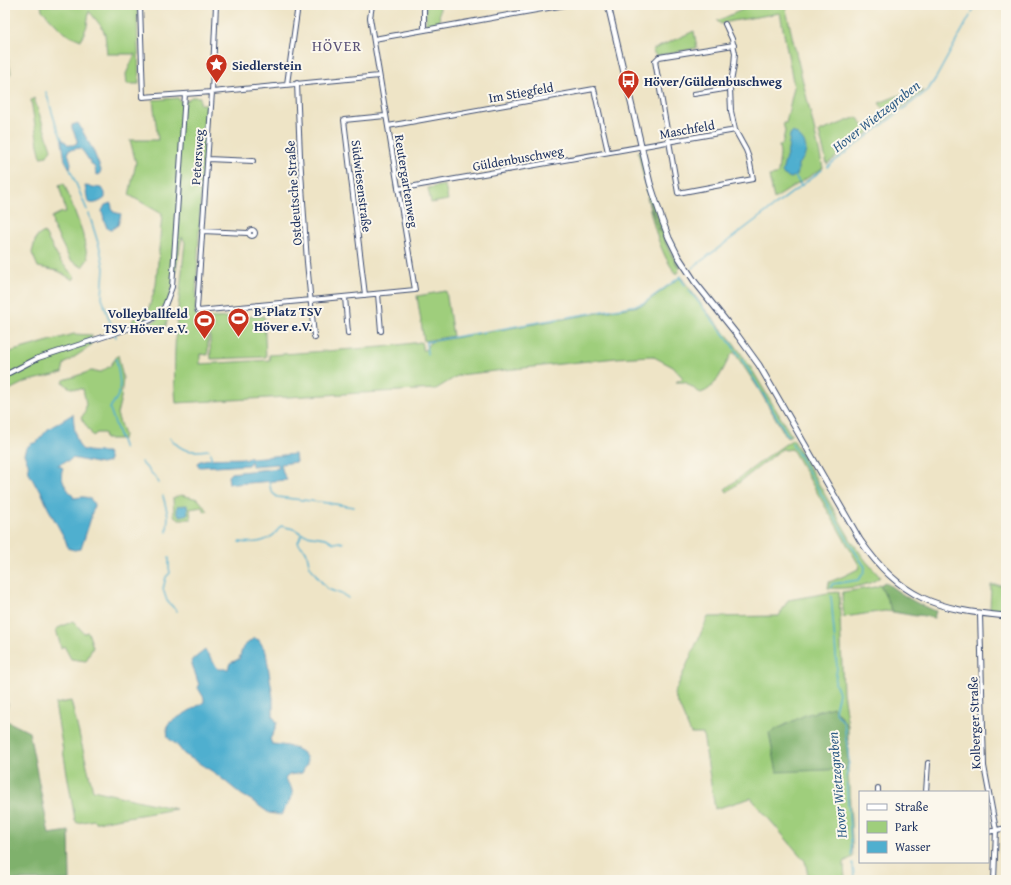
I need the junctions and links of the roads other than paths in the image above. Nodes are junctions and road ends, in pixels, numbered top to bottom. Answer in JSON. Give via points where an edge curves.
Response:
{"nodes":[{"id":1,"x":140,"y":5,"type":"edge"},
{"id":2,"x":216,"y":5,"type":"edge"},
{"id":3,"x":300,"y":5,"type":"edge"},
{"id":4,"x":372,"y":5,"type":"edge"},
{"id":5,"x":424,"y":5,"type":"edge"},
{"id":6,"x":565,"y":5,"type":"edge"},
{"id":7,"x":608,"y":5,"type":"edge"},
{"id":8,"x":725,"y":24,"type":"dead end"},
{"id":9,"x":424,"y":30,"type":"junction"},
{"id":10,"x":374,"y":39,"type":"junction"},
{"id":11,"x":734,"y":45,"type":"junction"},
{"id":12,"x":379,"y":76,"type":"junction"},
{"id":13,"x":297,"y":83,"type":"junction"},
{"id":14,"x":287,"y":84,"type":"junction"},
{"id":15,"x":730,"y":88,"type":"junction"},
{"id":16,"x":212,"y":92,"type":"junction"},
{"id":17,"x":185,"y":94,"type":"junction"},
{"id":18,"x":694,"y":94,"type":"dead end"},
{"id":19,"x":385,"y":116,"type":"junction"},
{"id":20,"x":388,"y":126,"type":"junction"},
{"id":21,"x":735,"y":130,"type":"junction"},
{"id":22,"x":670,"y":142,"type":"junction"},
{"id":23,"x":642,"y":146,"type":"junction"},
{"id":24,"x":608,"y":152,"type":"junction"},
{"id":25,"x":207,"y":159,"type":"junction"},
{"id":26,"x":253,"y":161,"type":"dead end"},
{"id":27,"x":398,"y":189,"type":"junction"},
{"id":28,"x":202,"y":231,"type":"junction"},
{"id":29,"x":248,"y":233,"type":"dead end"},
{"id":30,"x":378,"y":294,"type":"junction"},
{"id":31,"x":365,"y":295,"type":"junction"},
{"id":32,"x":345,"y":297,"type":"junction"},
{"id":33,"x":310,"y":301,"type":"junction"},
{"id":34,"x":381,"y":331,"type":"dead end"},
{"id":35,"x":348,"y":333,"type":"dead end"},
{"id":36,"x":315,"y":338,"type":"dead end"},
{"id":37,"x":5,"y":375,"type":"edge"},
{"id":38,"x":980,"y":614,"type":"junction"},
{"id":39,"x":1006,"y":616,"type":"edge"},
{"id":40,"x":928,"y":763,"type":"dead end"},
{"id":41,"x":926,"y":791,"type":"edge"},
{"id":42,"x":989,"y":791,"type":"edge"},
{"id":43,"x":989,"y":793,"type":"edge"},
{"id":44,"x":1006,"y":828,"type":"edge"},
{"id":45,"x":996,"y":830,"type":"junction"},
{"id":46,"x":989,"y":832,"type":"edge"},
{"id":47,"x":994,"y":880,"type":"edge"}],
"edges":[{"from":1,"to":17,"type":"street","via":[[143,96]]},
{"from":2,"to":16,"type":"street","name":"Petersweg"},
{"from":3,"to":14,"type":"street"},
{"from":4,"to":10,"type":"street","name":"Reutergartenweg","via":[[370,18]]},
{"from":5,"to":9,"type":"street"},
{"from":6,"to":9,"type":"street"},
{"from":7,"to":23,"type":"street"},
{"from":8,"to":11,"type":"street"},
{"from":9,"to":10,"type":"street"},
{"from":10,"to":12,"type":"street","name":"Reutergartenweg"},
{"from":11,"to":15,"type":"street"},
{"from":11,"to":22,"type":"street","via":[[659,57],[655,61]]},
{"from":12,"to":13,"type":"street"},
{"from":12,"to":19,"type":"street","name":"Reutergartenweg"},
{"from":13,"to":14,"type":"street"},
{"from":13,"to":33,"type":"street","name":"Ostdeutsche Straße"},
{"from":14,"to":16,"type":"street"},
{"from":15,"to":18,"type":"street"},
{"from":15,"to":21,"type":"street"},
{"from":16,"to":17,"type":"street"},
{"from":16,"to":25,"type":"street","name":"Petersweg"},
{"from":17,"to":37,"type":"street","via":[[172,287],[164,308],[151,320],[137,326],[38,358]]},
{"from":19,"to":20,"type":"street","name":"Reutergartenweg"},
{"from":19,"to":31,"type":"street","name":"Südwiesenstraße","via":[[344,120]]},
{"from":20,"to":24,"type":"street","name":"Im Stiegfeld","via":[[594,89]]},
{"from":20,"to":27,"type":"street","name":"Reutergartenweg"},
{"from":21,"to":22,"type":"street","name":"Maschfeld"},
{"from":21,"to":22,"type":"street","via":[[749,158],[753,179],[678,193]]},
{"from":22,"to":23,"type":"street","name":"Maschfeld"},
{"from":23,"to":24,"type":"street","name":"Güldenbuschweg"},
{"from":23,"to":38,"type":"street","via":[[662,220],[685,268],[759,365],[869,553],[885,572],[914,594],[953,609]]},
{"from":24,"to":27,"type":"street","name":"Güldenbuschweg"},
{"from":25,"to":26,"type":"street"},
{"from":25,"to":28,"type":"street","name":"Petersweg"},
{"from":27,"to":30,"type":"street","name":"Reutergartenweg","via":[[415,290]]},
{"from":28,"to":29,"type":"street"},
{"from":28,"to":33,"type":"street","name":"Petersweg","via":[[198,311]]},
{"from":30,"to":31,"type":"street"},
{"from":30,"to":34,"type":"street"},
{"from":31,"to":32,"type":"street"},
{"from":32,"to":33,"type":"street"},
{"from":32,"to":35,"type":"street"},
{"from":33,"to":36,"type":"street","name":"Ostdeutsche Straße"},
{"from":38,"to":39,"type":"street"},
{"from":38,"to":42,"type":"street","name":"Kolberger Straße","via":[[984,766]]},
{"from":40,"to":41,"type":"street"},
{"from":43,"to":45,"type":"street","name":"Kolberger Straße"},
{"from":44,"to":45,"type":"street"},
{"from":45,"to":46,"type":"street"},
{"from":45,"to":47,"type":"street","name":"Kolberger Straße"}]}
